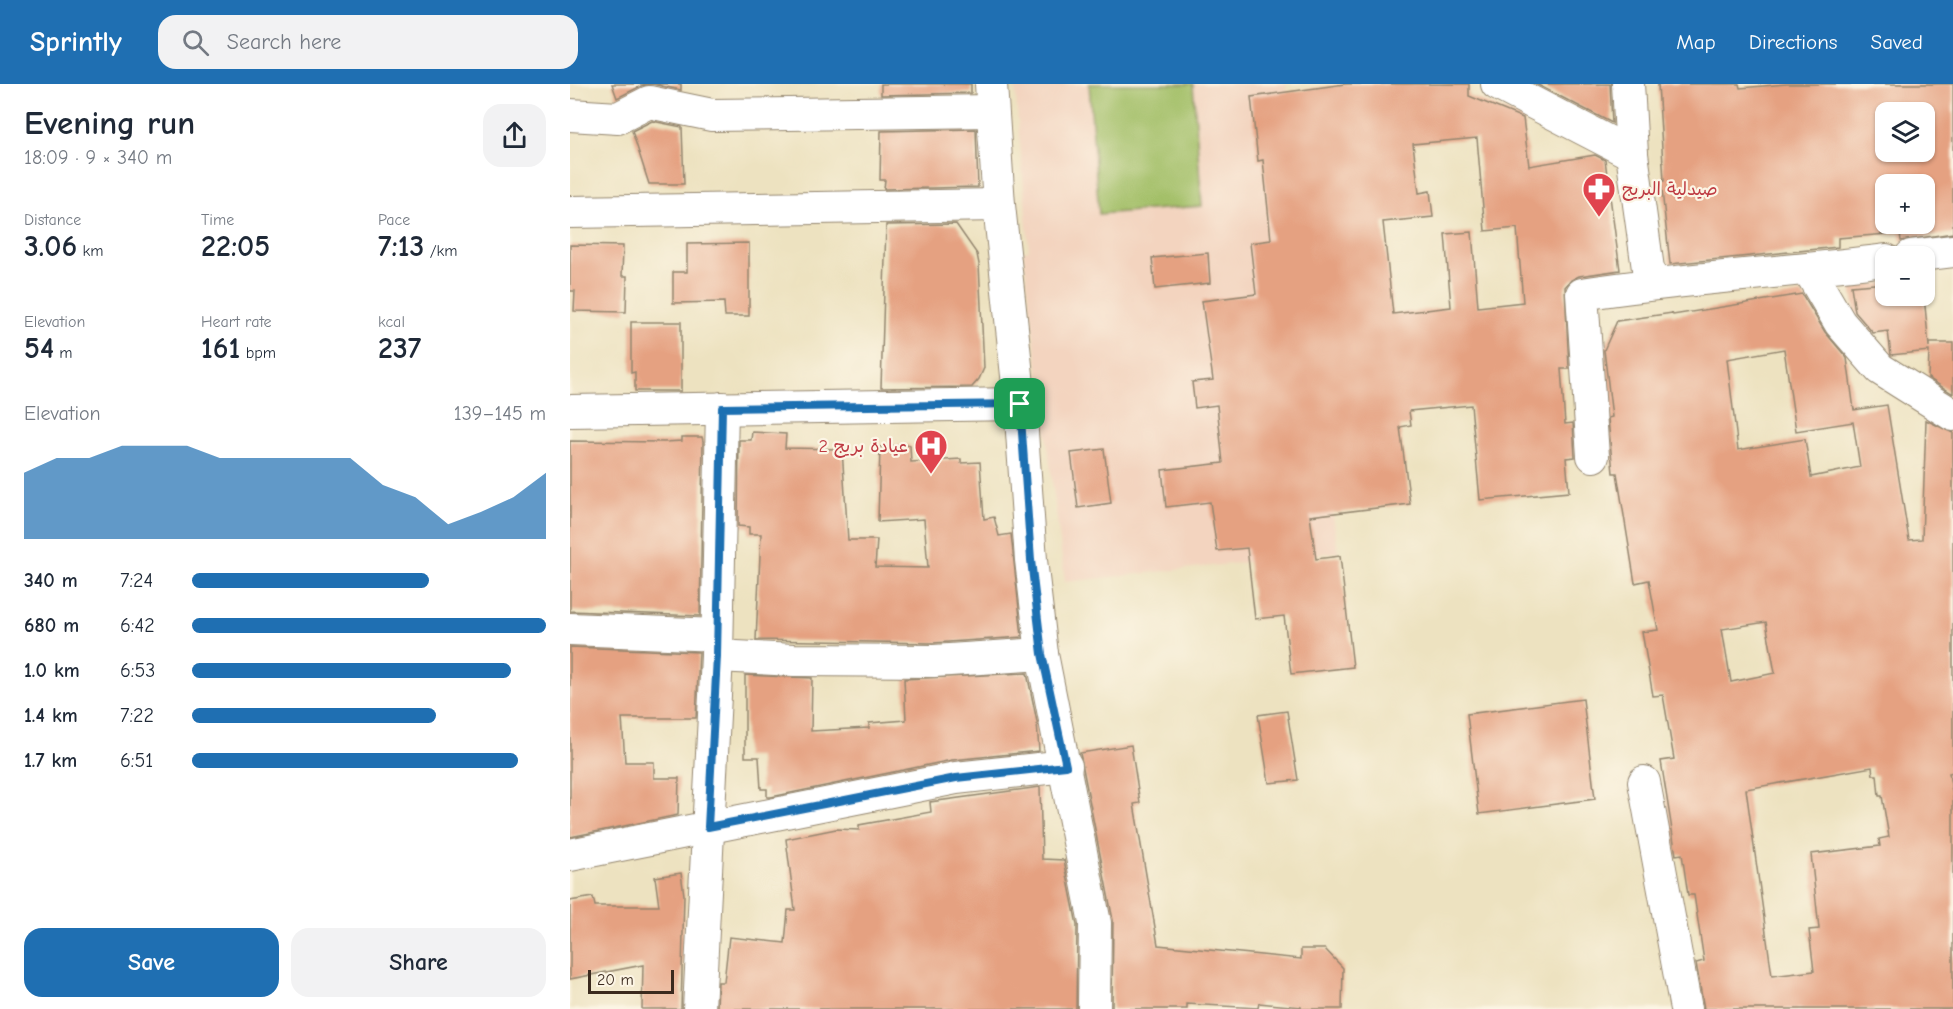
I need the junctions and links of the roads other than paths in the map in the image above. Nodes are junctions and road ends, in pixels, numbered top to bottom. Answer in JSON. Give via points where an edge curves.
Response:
{"nodes":[{"id":1,"x":1497,"y":84,"type":"edge"},
{"id":2,"x":1628,"y":84,"type":"edge"},
{"id":3,"x":992,"y":97,"type":"edge"},
{"id":4,"x":570,"y":115,"type":"edge"},
{"id":5,"x":1632,"y":154,"type":"junction"},
{"id":6,"x":999,"y":205,"type":"junction"},
{"id":7,"x":873,"y":213,"type":"dead end"},
{"id":8,"x":570,"y":214,"type":"edge"},
{"id":9,"x":1953,"y":251,"type":"edge"},
{"id":10,"x":1935,"y":253,"type":"edge"},
{"id":11,"x":1875,"y":261,"type":"edge"},
{"id":12,"x":1809,"y":270,"type":"junction"},
{"id":13,"x":1650,"y":283,"type":"junction"},
{"id":14,"x":1020,"y":404,"type":"junction"},
{"id":15,"x":722,"y":408,"type":"junction"},
{"id":16,"x":570,"y":411,"type":"edge"},
{"id":17,"x":1953,"y":416,"type":"edge"},
{"id":18,"x":1593,"y":456,"type":"dead end"},
{"id":19,"x":570,"y":629,"type":"edge"},
{"id":20,"x":717,"y":645,"type":"junction"},
{"id":21,"x":1042,"y":654,"type":"junction"},
{"id":22,"x":1066,"y":766,"type":"junction"},
{"id":23,"x":1644,"y":782,"type":"dead end"},
{"id":24,"x":708,"y":827,"type":"junction"},
{"id":25,"x":570,"y":855,"type":"edge"},
{"id":26,"x":699,"y":1009,"type":"edge"},
{"id":27,"x":1094,"y":1009,"type":"edge"},
{"id":28,"x":1686,"y":1009,"type":"edge"}],
"edges":[{"from":1,"to":5,"type":"street"},
{"from":2,"to":5,"type":"street"},
{"from":3,"to":4,"type":"street","via":[[712,115],[649,102],[618,118]]},
{"from":3,"to":6,"type":"street"},
{"from":5,"to":13,"type":"street"},
{"from":6,"to":8,"type":"street"},
{"from":6,"to":14,"type":"street"},
{"from":7,"to":8,"type":"street"},
{"from":9,"to":10,"type":"street"},
{"from":11,"to":12,"type":"street"},
{"from":12,"to":13,"type":"street"},
{"from":12,"to":17,"type":"street","via":[[1840,323],[1880,369]]},
{"from":13,"to":18,"type":"street","via":[[1582,294]]},
{"from":14,"to":15,"type":"street"},
{"from":14,"to":21,"type":"street"},
{"from":15,"to":16,"type":"street"},
{"from":15,"to":20,"type":"street"},
{"from":19,"to":20,"type":"street"},
{"from":20,"to":21,"type":"street","via":[[794,660],[934,661]]},
{"from":20,"to":24,"type":"street"},
{"from":21,"to":22,"type":"street"},
{"from":22,"to":24,"type":"street","via":[[956,778]]},
{"from":22,"to":27,"type":"street","via":[[1095,923]]},
{"from":23,"to":28,"type":"street"},
{"from":24,"to":25,"type":"street"},
{"from":24,"to":26,"type":"street"}]}
